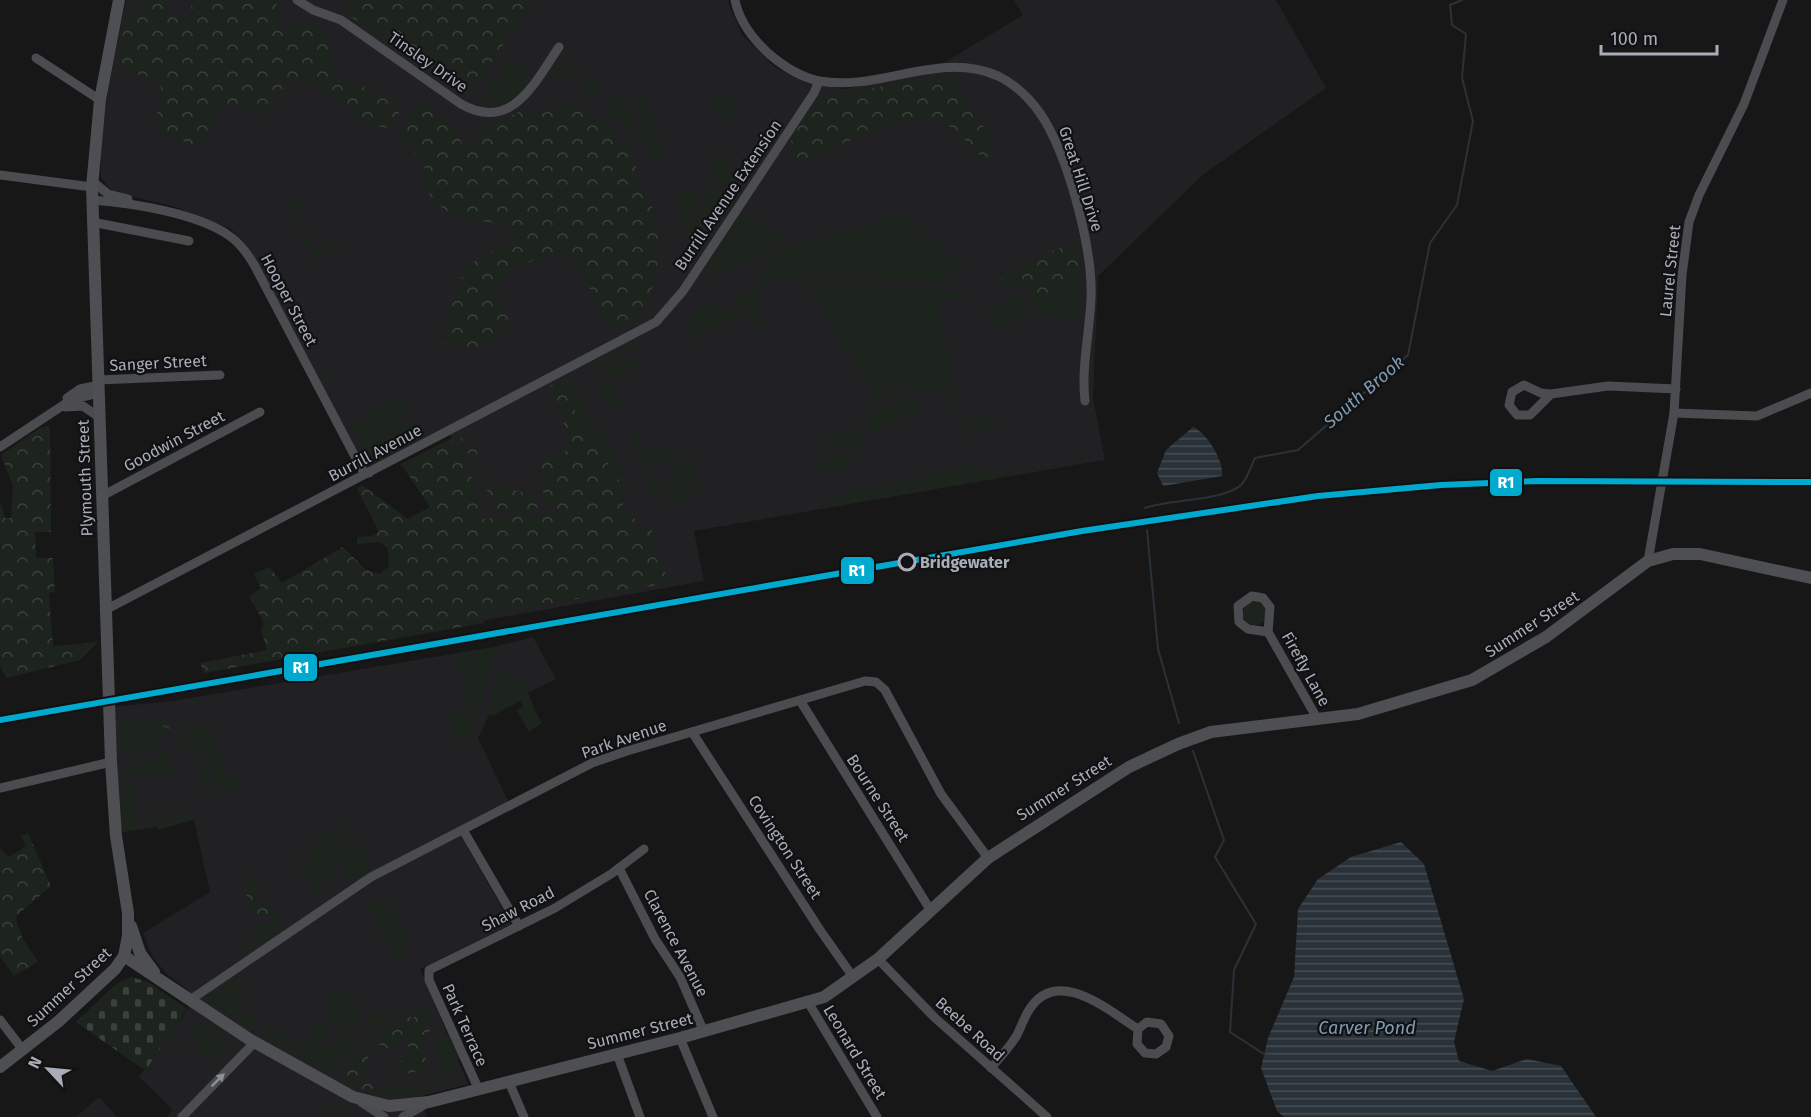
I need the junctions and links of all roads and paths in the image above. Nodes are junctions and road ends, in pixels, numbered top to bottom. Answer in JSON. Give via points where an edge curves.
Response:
{"nodes":[{"id":1,"x":119,"y":0,"type":"edge"},
{"id":2,"x":297,"y":0,"type":"edge"},
{"id":3,"x":735,"y":0,"type":"edge"},
{"id":4,"x":1783,"y":0,"type":"edge"},
{"id":5,"x":560,"y":47,"type":"dead end"},
{"id":6,"x":36,"y":58,"type":"dead end"},
{"id":7,"x":819,"y":81,"type":"junction"},
{"id":8,"x":100,"y":100,"type":"junction"},
{"id":9,"x":0,"y":175,"type":"edge"},
{"id":10,"x":92,"y":184,"type":"junction"},
{"id":11,"x":92,"y":200,"type":"junction"},
{"id":12,"x":92,"y":222,"type":"junction"},
{"id":13,"x":201,"y":223,"type":"junction"},
{"id":14,"x":189,"y":241,"type":"dead end"},
{"id":15,"x":656,"y":322,"type":"joint"},
{"id":16,"x":220,"y":375,"type":"dead end"},
{"id":17,"x":99,"y":386,"type":"junction"},
{"id":18,"x":1676,"y":388,"type":"junction"},
{"id":19,"x":1811,"y":393,"type":"edge"},
{"id":20,"x":1551,"y":394,"type":"junction"},
{"id":21,"x":1085,"y":401,"type":"dead end"},
{"id":22,"x":53,"y":411,"type":"junction"},
{"id":23,"x":260,"y":412,"type":"dead end"},
{"id":24,"x":1674,"y":413,"type":"junction"},
{"id":25,"x":99,"y":417,"type":"junction"},
{"id":26,"x":0,"y":447,"type":"edge"},
{"id":27,"x":369,"y":473,"type":"junction"},
{"id":28,"x":102,"y":496,"type":"junction"},
{"id":29,"x":1648,"y":561,"type":"junction"},
{"id":30,"x":1811,"y":578,"type":"edge"},
{"id":31,"x":107,"y":609,"type":"junction"},
{"id":32,"x":1268,"y":632,"type":"junction"},
{"id":33,"x":801,"y":702,"type":"junction"},
{"id":34,"x":1318,"y":720,"type":"junction"},
{"id":35,"x":692,"y":732,"type":"junction"},
{"id":36,"x":111,"y":762,"type":"junction"},
{"id":37,"x":0,"y":788,"type":"edge"},
{"id":38,"x":463,"y":830,"type":"junction"},
{"id":39,"x":644,"y":849,"type":"dead end"},
{"id":40,"x":988,"y":858,"type":"junction"},
{"id":41,"x":619,"y":868,"type":"junction"},
{"id":42,"x":931,"y":911,"type":"junction"},
{"id":43,"x":128,"y":913,"type":"junction"},
{"id":44,"x":519,"y":926,"type":"junction"},
{"id":45,"x":124,"y":957,"type":"junction"},
{"id":46,"x":878,"y":959,"type":"junction"},
{"id":47,"x":428,"y":972,"type":"joint"},
{"id":48,"x":853,"y":977,"type":"junction"},
{"id":49,"x":163,"y":981,"type":"junction"},
{"id":50,"x":190,"y":1000,"type":"junction"},
{"id":51,"x":808,"y":1002,"type":"junction"},
{"id":52,"x":0,"y":1020,"type":"edge"},
{"id":53,"x":1138,"y":1029,"type":"dead end"},
{"id":54,"x":704,"y":1032,"type":"junction"},
{"id":55,"x":680,"y":1038,"type":"junction"},
{"id":56,"x":255,"y":1042,"type":"junction"},
{"id":57,"x":23,"y":1050,"type":"junction"},
{"id":58,"x":617,"y":1054,"type":"junction"},
{"id":59,"x":0,"y":1067,"type":"edge"},
{"id":60,"x":991,"y":1068,"type":"junction"},
{"id":61,"x":509,"y":1082,"type":"junction"},
{"id":62,"x":478,"y":1090,"type":"junction"},
{"id":63,"x":353,"y":1097,"type":"junction"},
{"id":64,"x":429,"y":1102,"type":"junction"},
{"id":65,"x":182,"y":1117,"type":"edge"},
{"id":66,"x":384,"y":1117,"type":"edge"},
{"id":67,"x":403,"y":1117,"type":"edge"},
{"id":68,"x":524,"y":1117,"type":"edge"},
{"id":69,"x":640,"y":1117,"type":"edge"},
{"id":70,"x":713,"y":1117,"type":"edge"},
{"id":71,"x":877,"y":1117,"type":"edge"},
{"id":72,"x":1047,"y":1117,"type":"edge"}],
"edges":[{"from":1,"to":8,"type":"main road","name":"Plymouth Street"},
{"from":2,"to":5,"type":"street","name":"Tinsley Drive","via":[[341,20],[461,104],[483,112],[504,110],[521,100]]},
{"from":3,"to":7,"type":"street","name":"Great Hill Drive","via":[[746,27],[763,48],[794,72]]},
{"from":4,"to":18,"type":"street","name":"Laurel Street","via":[[1744,104],[1689,222]]},
{"from":6,"to":8,"type":"street"},
{"from":7,"to":15,"type":"street","name":"Burrill Avenue Extension","via":[[680,295]]},
{"from":7,"to":21,"type":"street","name":"Great Hill Drive","via":[[862,81],[923,69],[967,66],[1008,82],[1039,111],[1077,206],[1090,263]]},
{"from":8,"to":10,"type":"main road","name":"Plymouth Street"},
{"from":9,"to":10,"type":"street"},
{"from":10,"to":11,"type":"main road","name":"Plymouth Street"},
{"from":10,"to":13,"type":"street","via":[[111,195],[166,208]]},
{"from":11,"to":12,"type":"main road","name":"Plymouth Street"},
{"from":11,"to":13,"type":"street","name":"Hooper Street","via":[[174,214]]},
{"from":12,"to":14,"type":"street"},
{"from":12,"to":17,"type":"main road","name":"Plymouth Street"},
{"from":13,"to":27,"type":"street","name":"Hooper Street","via":[[230,237],[252,262],[360,466]]},
{"from":15,"to":27,"type":"street","name":"Burrill Avenue"},
{"from":16,"to":17,"type":"street","name":"Sanger Street"},
{"from":17,"to":22,"type":"street","name":"Sanger Street"},
{"from":17,"to":25,"type":"main road","name":"Plymouth Street"},
{"from":18,"to":20,"type":"street","via":[[1608,386]]},
{"from":18,"to":24,"type":"street","name":"Laurel Street"},
{"from":19,"to":24,"type":"street","via":[[1757,416]]},
{"from":20,"to":20,"type":"street","via":[[1520,386],[1512,392],[1509,405],[1517,415],[1530,416]]},
{"from":22,"to":25,"type":"street","via":[[78,405]]},
{"from":22,"to":26,"type":"street","name":"Sanger Street"},
{"from":23,"to":28,"type":"street","name":"Goodwin Street"},
{"from":24,"to":29,"type":"street","name":"Laurel Street"},
{"from":25,"to":28,"type":"main road","name":"Plymouth Street"},
{"from":27,"to":31,"type":"street","name":"Burrill Avenue"},
{"from":28,"to":31,"type":"main road","name":"Plymouth Street"},
{"from":29,"to":30,"type":"main road","name":"Summer Street","via":[[1673,554],[1701,554]]},
{"from":29,"to":34,"type":"main road","name":"Summer Street","via":[[1546,637],[1486,673],[1395,705]]},
{"from":31,"to":36,"type":"main road","name":"Plymouth Street"},
{"from":32,"to":32,"type":"street","name":"Firefly Lane","via":[[1271,612],[1267,602],[1257,596],[1246,598],[1237,611],[1239,622],[1248,629]]},
{"from":32,"to":34,"type":"street","name":"Firefly Lane"},
{"from":33,"to":35,"type":"street","name":"Park Avenue"},
{"from":33,"to":40,"type":"street","name":"Park Avenue","via":[[866,681],[881,685],[946,801]]},
{"from":33,"to":42,"type":"street","name":"Bourne Street"},
{"from":34,"to":40,"type":"main road","name":"Summer Street","via":[[1242,726],[1188,739],[1113,776]]},
{"from":35,"to":38,"type":"street","name":"Park Avenue","via":[[603,759]]},
{"from":35,"to":48,"type":"street","name":"Covington Street"},
{"from":36,"to":37,"type":"street"},
{"from":36,"to":43,"type":"main road","name":"Plymouth Street","via":[[116,836]]},
{"from":38,"to":44,"type":"street"},
{"from":38,"to":50,"type":"street","name":"Park Avenue","via":[[371,877]]},
{"from":39,"to":41,"type":"street","name":"Shaw Road"},
{"from":40,"to":42,"type":"main road","name":"Summer Street"},
{"from":41,"to":44,"type":"street","name":"Shaw Road"},
{"from":41,"to":54,"type":"street","name":"Clarence Avenue","via":[[655,939],[680,977]]},
{"from":42,"to":46,"type":"main road","name":"Summer Street"},
{"from":43,"to":45,"type":"main road","name":"Plymouth Street"},
{"from":43,"to":49,"type":"main road","name":"Summer Street","via":[[140,953]]},
{"from":44,"to":47,"type":"street","name":"Shaw Road"},
{"from":45,"to":49,"type":"main road","name":"Summer Street"},
{"from":45,"to":57,"type":"main road","name":"Summer Street","via":[[98,986]]},
{"from":46,"to":48,"type":"main road","name":"Summer Street"},
{"from":46,"to":60,"type":"street","name":"Beebe Road","via":[[922,1006]]},
{"from":47,"to":62,"type":"street","name":"Park Terrace"},
{"from":48,"to":51,"type":"main road","name":"Summer Street","via":[[832,993]]},
{"from":49,"to":50,"type":"main road","name":"Summer Street"},
{"from":50,"to":56,"type":"main road","name":"Summer Street"},
{"from":51,"to":54,"type":"main road","name":"Summer Street"},
{"from":51,"to":71,"type":"street","name":"Leonard Street"},
{"from":52,"to":57,"type":"street"},
{"from":53,"to":60,"type":"street","via":[[1082,995],[1067,990],[1054,992],[1034,1004],[1013,1041]]},
{"from":54,"to":55,"type":"main road","name":"Summer Street"},
{"from":55,"to":58,"type":"main road","name":"Summer Street"},
{"from":55,"to":70,"type":"street"},
{"from":56,"to":63,"type":"main road","name":"Summer Street"},
{"from":65,"to":56,"type":"street","one_way":true},
{"from":57,"to":59,"type":"main road","name":"Summer Street"},
{"from":58,"to":61,"type":"main road","name":"Summer Street"},
{"from":58,"to":69,"type":"street"},
{"from":60,"to":72,"type":"street","name":"Beebe Road"},
{"from":61,"to":62,"type":"main road","name":"Summer Street"},
{"from":61,"to":68,"type":"street"},
{"from":62,"to":64,"type":"main road","name":"Summer Street"},
{"from":63,"to":64,"type":"main road","name":"Summer Street","via":[[389,1106]]},
{"from":63,"to":66,"type":"street","name":"Summer Street"},
{"from":64,"to":67,"type":"street"}]}
